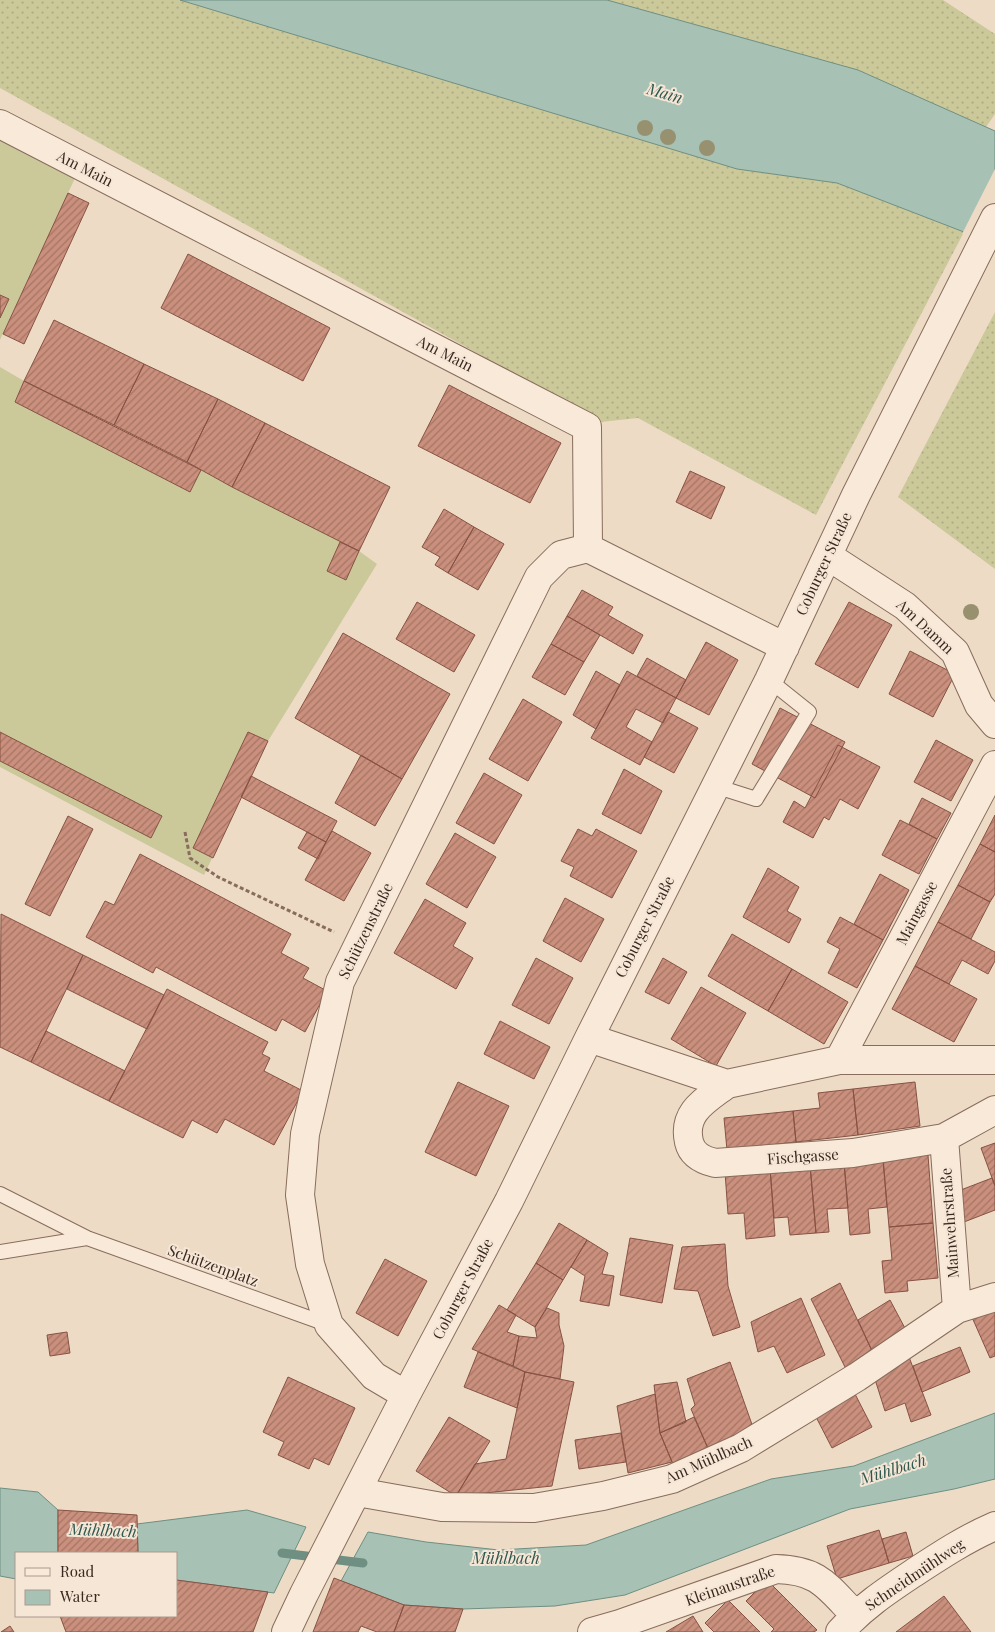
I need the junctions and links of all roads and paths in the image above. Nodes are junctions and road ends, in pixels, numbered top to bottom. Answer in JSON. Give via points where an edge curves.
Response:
{"nodes":[{"id":1,"x":0,"y":124,"type":"edge"},
{"id":2,"x":995,"y":218,"type":"edge"},
{"id":3,"x":588,"y":548,"type":"junction"},
{"id":4,"x":828,"y":556,"type":"junction"},
{"id":5,"x":785,"y":647,"type":"junction"},
{"id":6,"x":769,"y":680,"type":"junction"},
{"id":7,"x":995,"y":724,"type":"edge"},
{"id":8,"x":995,"y":765,"type":"edge"},
{"id":9,"x":715,"y":786,"type":"junction"},
{"id":10,"x":185,"y":832,"type":"dead end"},
{"id":11,"x":359,"y":944,"type":"junction"},
{"id":12,"x":589,"y":1038,"type":"junction"},
{"id":13,"x":839,"y":1060,"type":"junction"},
{"id":14,"x":995,"y":1060,"type":"edge"},
{"id":15,"x":727,"y":1084,"type":"junction"},
{"id":16,"x":995,"y":1110,"type":"edge"},
{"id":17,"x":944,"y":1138,"type":"junction"},
{"id":18,"x":0,"y":1194,"type":"edge"},
{"id":19,"x":86,"y":1238,"type":"junction"},
{"id":20,"x":0,"y":1252,"type":"edge"},
{"id":21,"x":995,"y":1297,"type":"edge"},
{"id":22,"x":957,"y":1309,"type":"junction"},
{"id":23,"x":330,"y":1325,"type":"junction"},
{"id":24,"x":406,"y":1395,"type":"junction"},
{"id":25,"x":352,"y":1501,"type":"junction"},
{"id":26,"x":995,"y":1526,"type":"edge"},
{"id":27,"x":848,"y":1624,"type":"edge"},
{"id":28,"x":286,"y":1632,"type":"edge"},
{"id":29,"x":592,"y":1632,"type":"edge"}],
"edges":[{"from":1,"to":3,"type":"street","name":"Am Main","via":[[587,427]]},
{"from":2,"to":4,"type":"street","name":"Coburger Straße"},
{"from":3,"to":5,"type":"street"},
{"from":3,"to":11,"type":"street","name":"Schützenstraße","via":[[562,555],[539,577]]},
{"from":4,"to":5,"type":"street","name":"Coburger Straße"},
{"from":4,"to":7,"type":"street","name":"Am Damm","via":[[905,606],[954,652],[979,705]]},
{"from":5,"to":6,"type":"street","name":"Coburger Straße"},
{"from":6,"to":9,"type":"street","name":"Coburger Straße"},
{"from":6,"to":9,"type":"lane","via":[[809,712],[756,798]]},
{"from":8,"to":13,"type":"street","name":"Maingasse"},
{"from":9,"to":12,"type":"street","name":"Coburger Straße"},
{"from":10,"to":11,"type":"path","via":[[190,858],[218,877]]},
{"from":11,"to":23,"type":"street","name":"Schützenstraße","via":[[340,982],[305,1134],[300,1194],[310,1264]]},
{"from":12,"to":15,"type":"street"},
{"from":12,"to":24,"type":"street","name":"Coburger Straße","via":[[509,1201]]},
{"from":13,"to":14,"type":"street","name":"Fischgasse"},
{"from":13,"to":15,"type":"street","name":"Fischgasse"},
{"from":15,"to":17,"type":"street","name":"Fischgasse","via":[[702,1103],[687,1124],[690,1147],[705,1160],[726,1162],[853,1153]]},
{"from":16,"to":17,"type":"street","name":"Fischgasse"},
{"from":17,"to":22,"type":"street","name":"Mainwehrstraße"},
{"from":18,"to":19,"type":"lane","name":"Schützenplatz"},
{"from":19,"to":20,"type":"lane","name":"Schützenplatz"},
{"from":19,"to":23,"type":"lane","name":"Schützenplatz"},
{"from":21,"to":22,"type":"street","name":"Am Mühlbach"},
{"from":22,"to":25,"type":"street","name":"Am Mühlbach","via":[[857,1377],[741,1448],[672,1479],[534,1508],[442,1507]]},
{"from":23,"to":24,"type":"street","name":"Schützenstraße","via":[[374,1376]]},
{"from":24,"to":25,"type":"street","name":"Coburger Straße"},
{"from":25,"to":28,"type":"street","name":"Coburger Straße"},
{"from":26,"to":27,"type":"street","name":"Schneidmühlweg","via":[[936,1558]]},
{"from":27,"to":29,"type":"street","name":"Kleinaustraße","via":[[828,1586],[815,1576],[794,1569],[776,1569]]}]}
